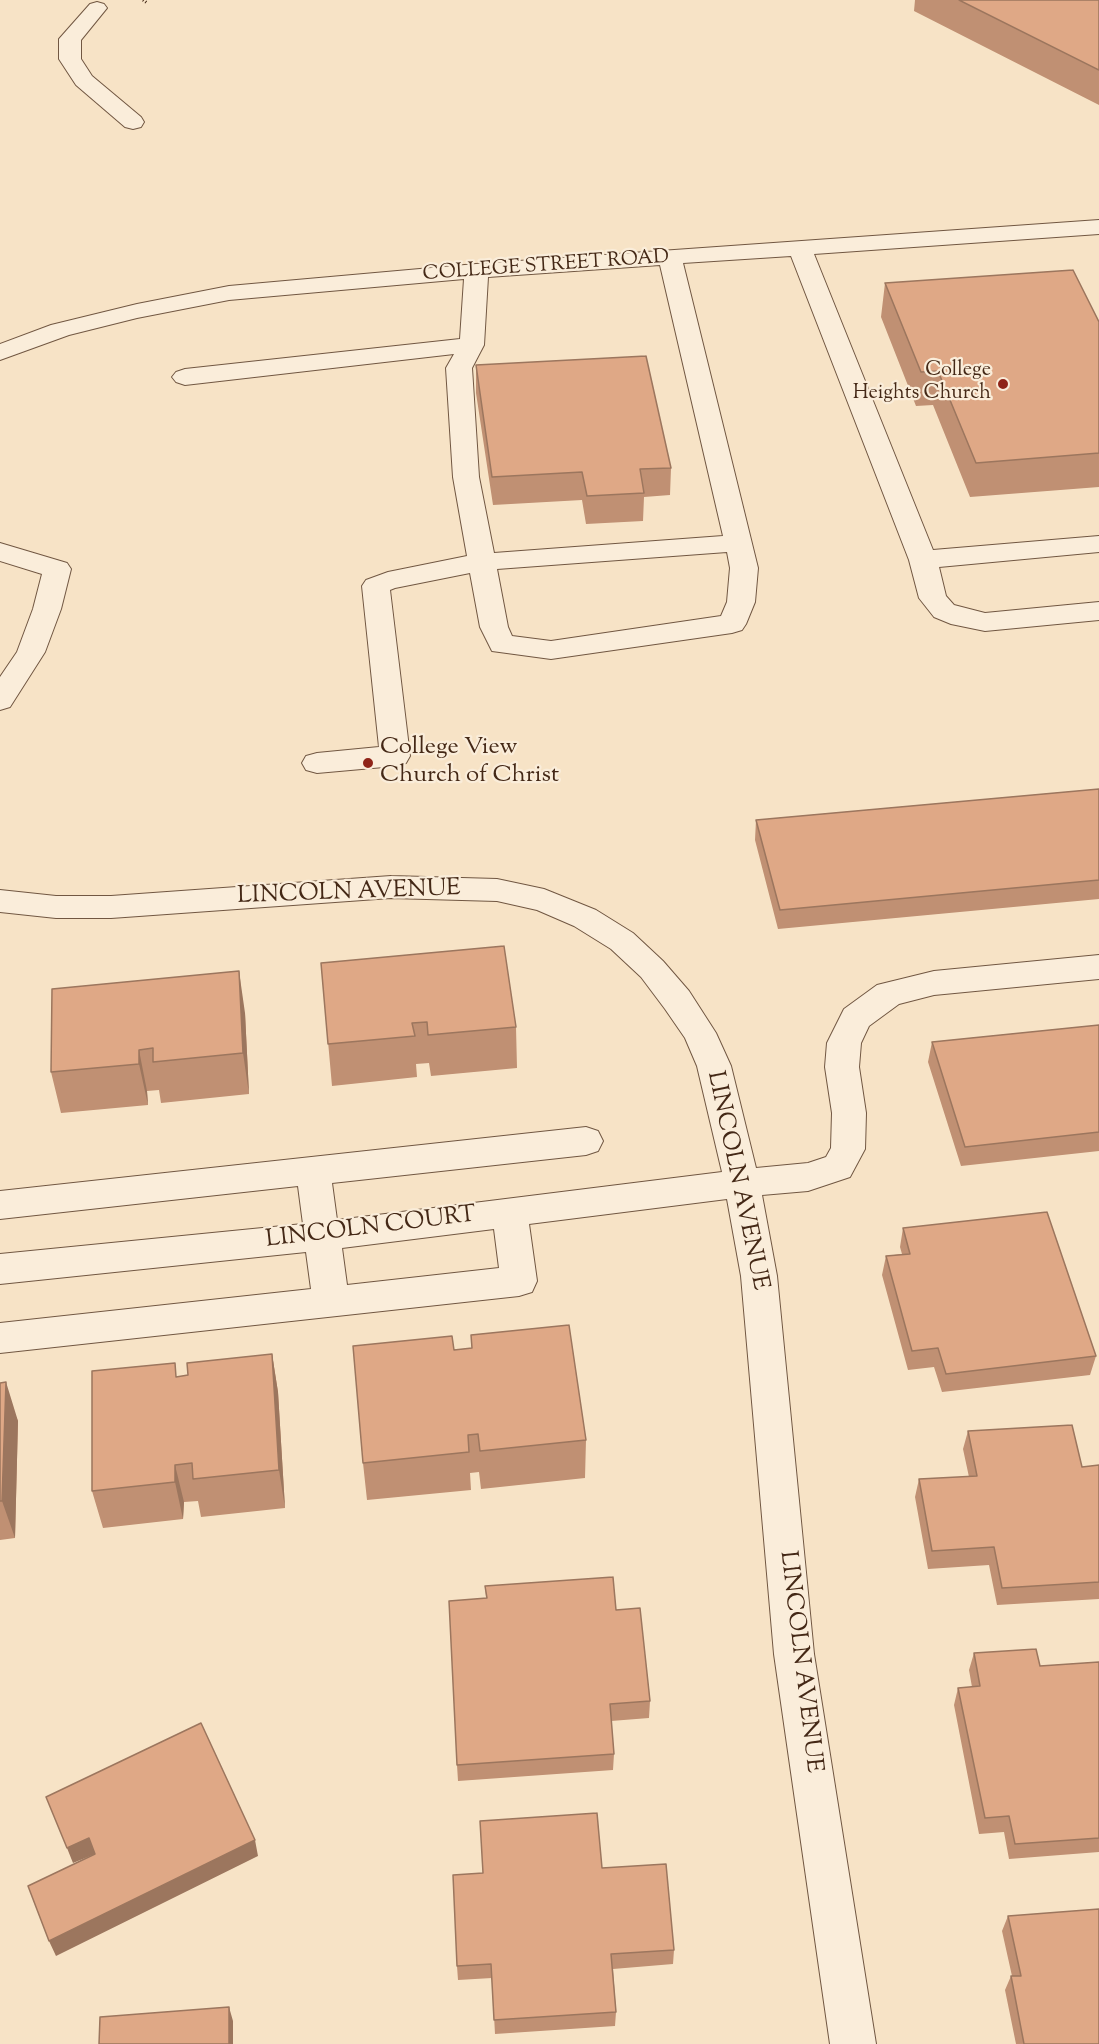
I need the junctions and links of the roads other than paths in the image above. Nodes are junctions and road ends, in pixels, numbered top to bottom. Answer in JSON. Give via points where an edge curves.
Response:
{"nodes":[{"id":1,"x":97,"y":8,"type":"dead end"},
{"id":2,"x":133,"y":122,"type":"dead end"},
{"id":3,"x":1099,"y":227,"type":"edge"},
{"id":4,"x":800,"y":248,"type":"junction"},
{"id":5,"x":670,"y":258,"type":"junction"},
{"id":6,"x":476,"y":271,"type":"junction"},
{"id":7,"x":472,"y":345,"type":"junction"},
{"id":8,"x":0,"y":353,"type":"edge"},
{"id":9,"x":185,"y":377,"type":"dead end"},
{"id":10,"x":738,"y":543,"type":"junction"},
{"id":11,"x":1099,"y":544,"type":"edge"},
{"id":12,"x":0,"y":552,"type":"edge"},
{"id":13,"x":923,"y":560,"type":"junction"},
{"id":14,"x":482,"y":562,"type":"junction"},
{"id":15,"x":1099,"y":611,"type":"edge"},
{"id":16,"x":0,"y":700,"type":"edge"},
{"id":17,"x":317,"y":763,"type":"dead end"},
{"id":18,"x":0,"y":901,"type":"edge"},
{"id":19,"x":1099,"y":967,"type":"edge"},
{"id":20,"x":586,"y":1141,"type":"dead end"},
{"id":21,"x":314,"y":1171,"type":"junction"},
{"id":22,"x":742,"y":1182,"type":"junction"},
{"id":23,"x":0,"y":1205,"type":"edge"},
{"id":24,"x":510,"y":1212,"type":"junction"},
{"id":25,"x":323,"y":1236,"type":"junction"},
{"id":26,"x":0,"y":1269,"type":"edge"},
{"id":27,"x":331,"y":1301,"type":"junction"},
{"id":28,"x":0,"y":1338,"type":"edge"},
{"id":29,"x":853,"y":2044,"type":"edge"}],
"edges":[{"from":1,"to":2,"type":"street","via":[[70,39],[70,59],[84,80]]},
{"from":3,"to":4,"type":"street","name":"COLLEGE STREET ROAD"},
{"from":4,"to":5,"type":"street","name":"COLLEGE STREET ROAD"},
{"from":4,"to":13,"type":"street"},
{"from":5,"to":6,"type":"street","name":"COLLEGE STREET ROAD"},
{"from":5,"to":10,"type":"street"},
{"from":6,"to":7,"type":"street"},
{"from":6,"to":8,"type":"street","name":"COLLEGE STREET ROAD","via":[[229,293],[137,310],[60,330]]},
{"from":7,"to":9,"type":"street"},
{"from":7,"to":14,"type":"street","via":[[459,368],[466,477]]},
{"from":10,"to":14,"type":"street"},
{"from":10,"to":14,"type":"street","via":[[744,568],[741,602],[732,624],[551,650],[502,644],[494,627]]},
{"from":11,"to":13,"type":"street"},
{"from":12,"to":16,"type":"street","via":[[57,569],[31,652]]},
{"from":13,"to":15,"type":"street","via":[[933,598],[944,611],[961,618],[985,622]]},
{"from":14,"to":17,"type":"street","via":[[375,586],[394,756]]},
{"from":18,"to":22,"type":"street","name":"LINCOLN AVENUE","via":[[111,907],[392,887],[496,890],[544,900],[585,918],[622,941],[677,1000],[699,1033],[714,1066]]},
{"from":19,"to":22,"type":"street","name":"LINCOLN COURT","via":[[934,983],[889,994],[856,1018],[844,1043],[848,1149],[838,1167],[808,1178]]},
{"from":20,"to":21,"type":"street"},
{"from":21,"to":23,"type":"street"},
{"from":21,"to":25,"type":"street"},
{"from":22,"to":24,"type":"street","name":"LINCOLN COURT"},
{"from":22,"to":29,"type":"street","name":"LINCOLN AVENUE","via":[[759,1276],[794,1654]]},
{"from":24,"to":25,"type":"street","name":"LINCOLN COURT"},
{"from":24,"to":27,"type":"street","via":[[519,1281]]},
{"from":25,"to":26,"type":"street","name":"LINCOLN COURT"},
{"from":25,"to":27,"type":"street"},
{"from":27,"to":28,"type":"street"}]}
